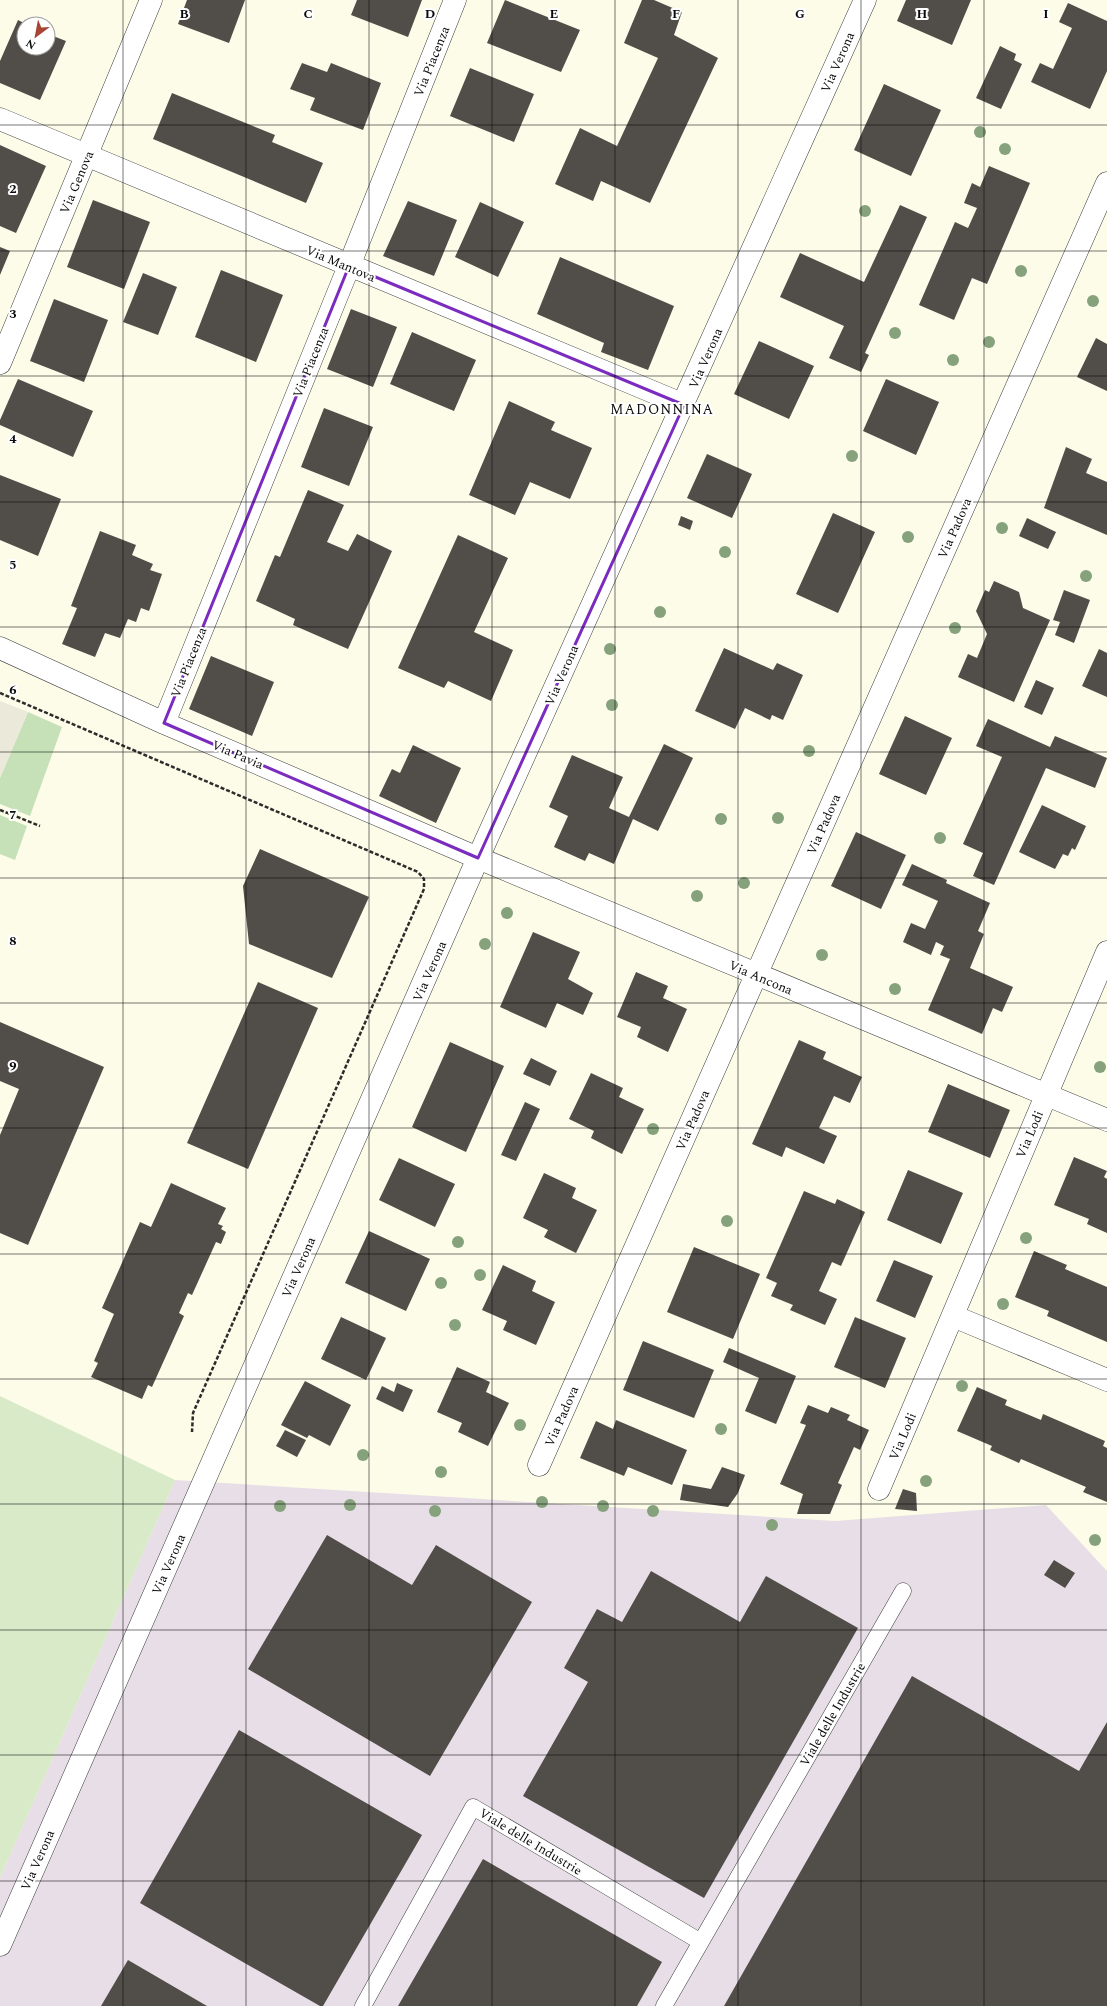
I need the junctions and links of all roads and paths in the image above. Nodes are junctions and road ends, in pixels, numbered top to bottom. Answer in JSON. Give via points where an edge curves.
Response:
{"nodes":[{"id":1,"x":151,"y":0,"type":"edge"},
{"id":2,"x":455,"y":0,"type":"edge"},
{"id":3,"x":865,"y":0,"type":"edge"},
{"id":4,"x":0,"y":119,"type":"edge"},
{"id":5,"x":87,"y":156,"type":"junction"},
{"id":6,"x":1107,"y":183,"type":"edge"},
{"id":7,"x":349,"y":266,"type":"junction"},
{"id":8,"x":0,"y":363,"type":"edge"},
{"id":9,"x":684,"y":405,"type":"junction"},
{"id":10,"x":0,"y":648,"type":"edge"},
{"id":11,"x":0,"y":693,"type":"edge"},
{"id":12,"x":164,"y":723,"type":"junction"},
{"id":13,"x":0,"y":810,"type":"edge"},
{"id":14,"x":40,"y":826,"type":"dead end"},
{"id":15,"x":478,"y":858,"type":"junction"},
{"id":16,"x":1107,"y":952,"type":"edge"},
{"id":17,"x":756,"y":975,"type":"junction"},
{"id":18,"x":1046,"y":1093,"type":"junction"},
{"id":19,"x":1107,"y":1120,"type":"edge"},
{"id":20,"x":953,"y":1316,"type":"junction"},
{"id":21,"x":1107,"y":1380,"type":"edge"},
{"id":22,"x":192,"y":1436,"type":"dead end"},
{"id":23,"x":539,"y":1465,"type":"dead end"},
{"id":24,"x":879,"y":1490,"type":"dead end"},
{"id":25,"x":903,"y":1591,"type":"dead end"},
{"id":26,"x":701,"y":1942,"type":"junction"},
{"id":27,"x":0,"y":1945,"type":"edge"},
{"id":28,"x":363,"y":2006,"type":"edge"},
{"id":29,"x":664,"y":2006,"type":"edge"}],
"edges":[{"from":1,"to":5,"type":"street","name":"Via Genova"},
{"from":2,"to":7,"type":"street","name":"Via Piacenza"},
{"from":3,"to":9,"type":"street","name":"Via Verona"},
{"from":4,"to":5,"type":"street","name":"Via Mantova"},
{"from":5,"to":7,"type":"street","name":"Via Mantova"},
{"from":5,"to":8,"type":"street","name":"Via Genova"},
{"from":6,"to":17,"type":"street","name":"Via Padova"},
{"from":7,"to":9,"type":"street","name":"Via Mantova"},
{"from":7,"to":12,"type":"street","name":"Via Piacenza"},
{"from":9,"to":15,"type":"street","name":"Via Verona"},
{"from":10,"to":12,"type":"street","name":"Via Pavia"},
{"from":11,"to":22,"type":"path","via":[[418,872],[424,880],[424,889],[193,1413]]},
{"from":12,"to":15,"type":"street","name":"Via Pavia"},
{"from":13,"to":14,"type":"path"},
{"from":15,"to":17,"type":"street","name":"Via Ancona"},
{"from":15,"to":27,"type":"street","name":"Via Verona"},
{"from":16,"to":18,"type":"street","name":"Via Lodi"},
{"from":17,"to":18,"type":"street","name":"Via Ancona"},
{"from":17,"to":23,"type":"street","name":"Via Padova"},
{"from":18,"to":19,"type":"street","name":"Via Ancona"},
{"from":18,"to":20,"type":"street","name":"Via Lodi"},
{"from":20,"to":21,"type":"street"},
{"from":20,"to":24,"type":"street","name":"Via Lodi"},
{"from":25,"to":26,"type":"lane","name":"Viale delle Industrie"},
{"from":26,"to":28,"type":"lane","name":"Viale delle Industrie","via":[[473,1807]]},
{"from":26,"to":29,"type":"lane","name":"Viale delle Industrie"}]}
